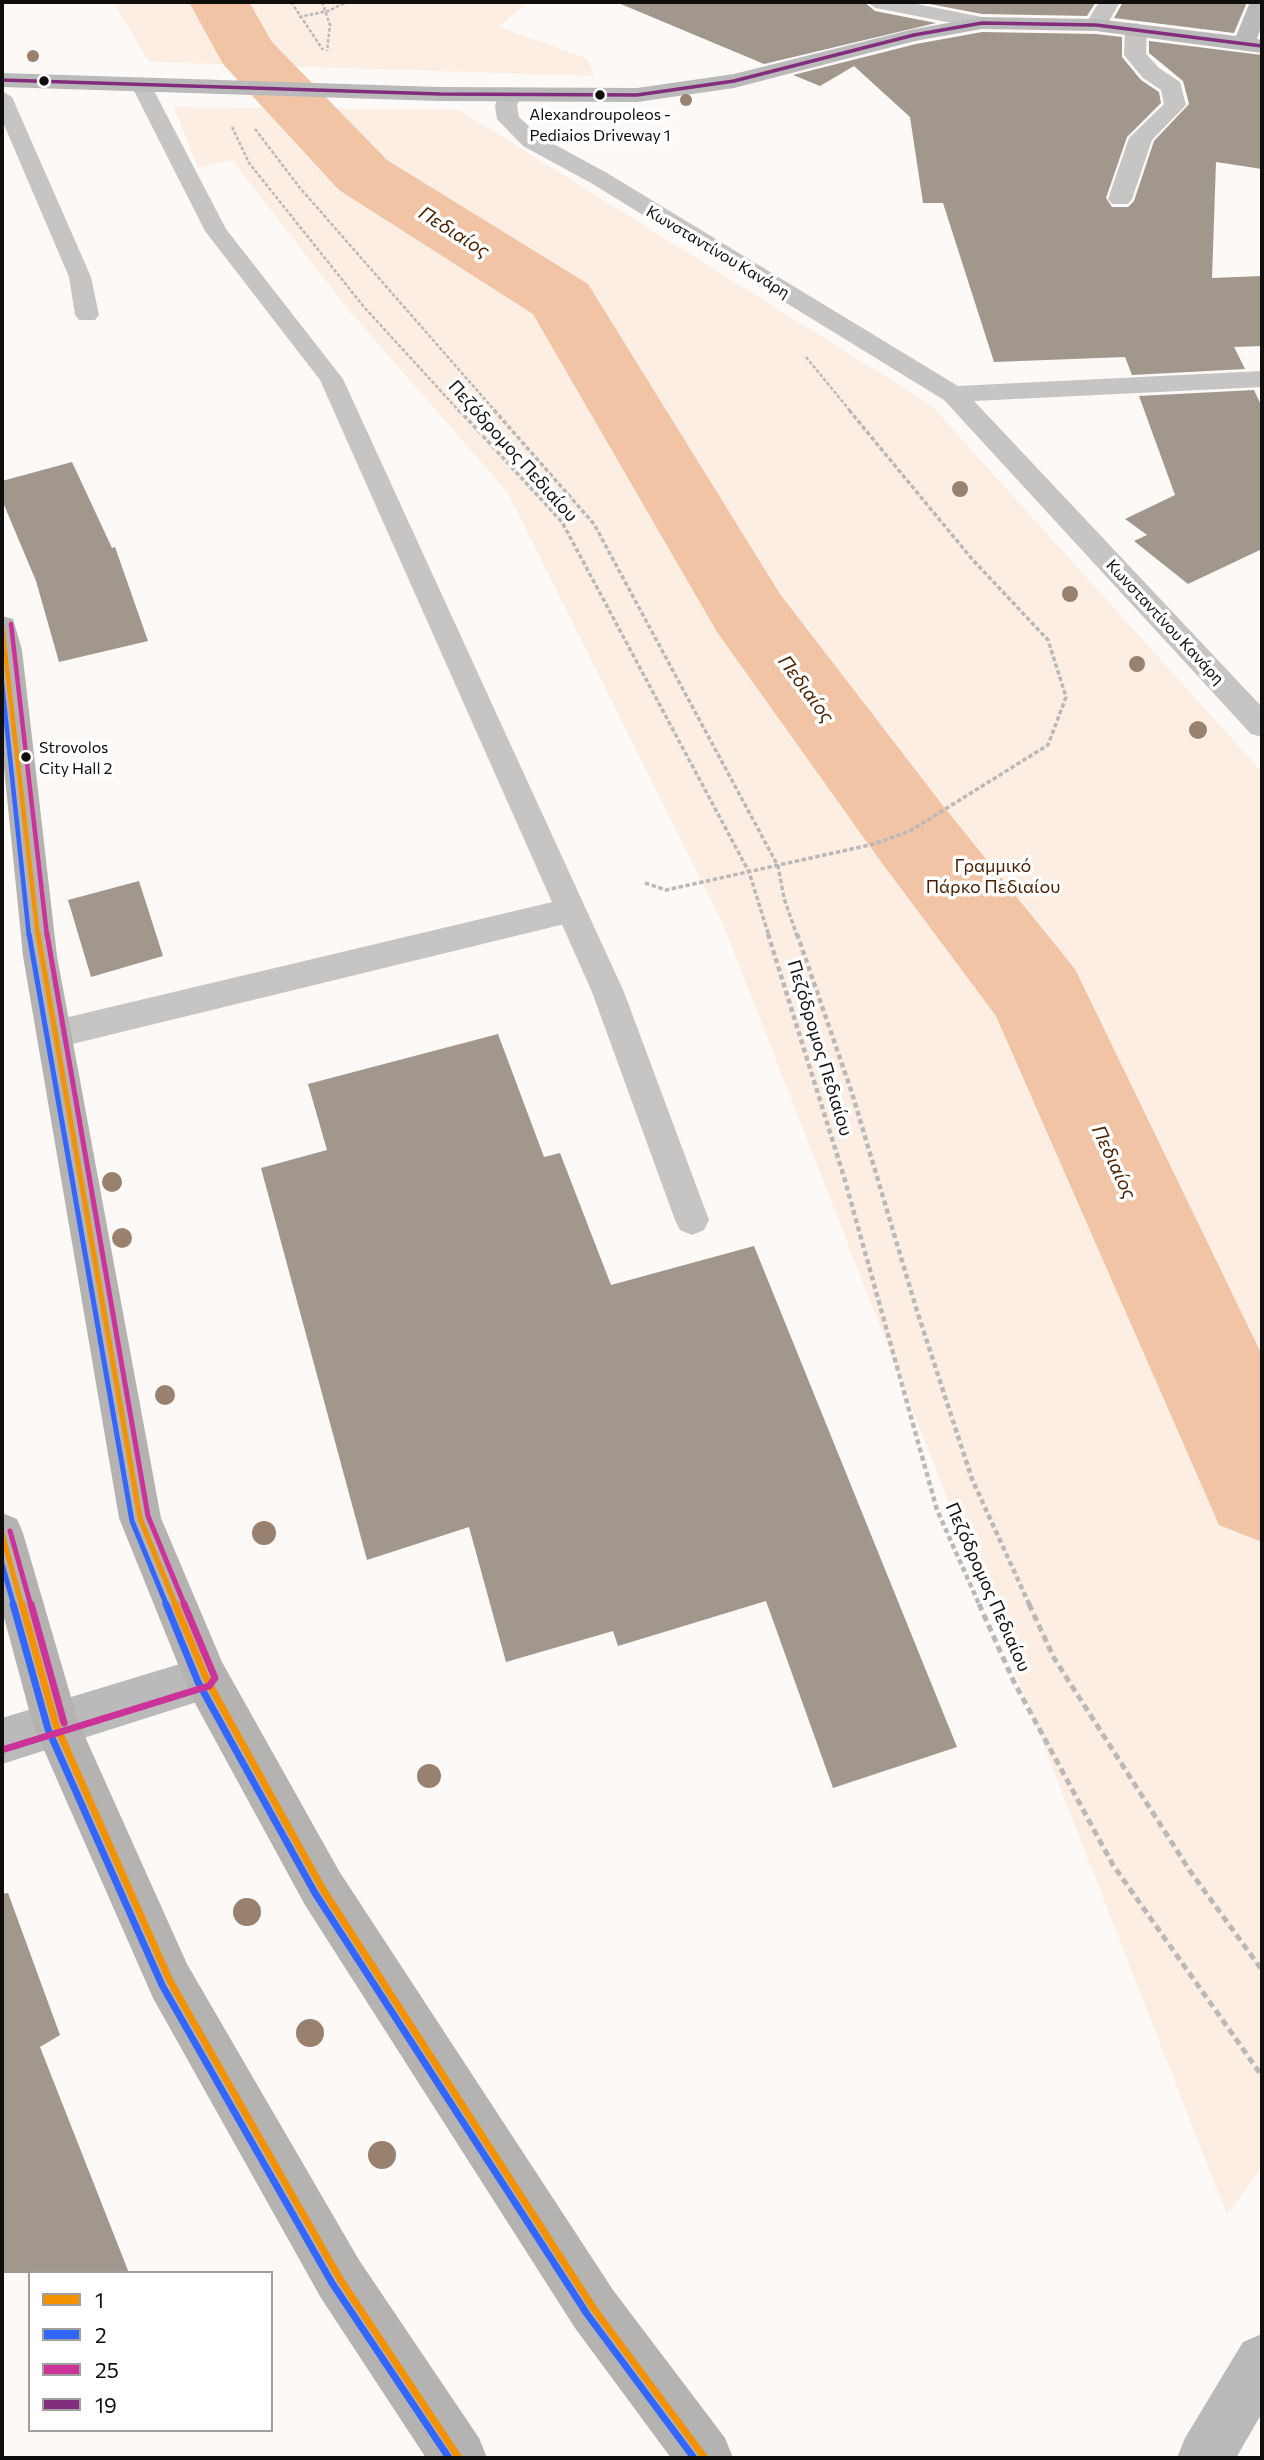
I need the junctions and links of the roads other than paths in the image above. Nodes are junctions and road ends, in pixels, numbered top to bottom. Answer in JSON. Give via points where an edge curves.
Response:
{"nodes":[{"id":1,"x":876,"y":2,"type":"edge"},
{"id":2,"x":1109,"y":2,"type":"edge"},
{"id":3,"x":1260,"y":2,"type":"edge"},
{"id":4,"x":982,"y":23,"type":"junction"},
{"id":5,"x":1096,"y":25,"type":"junction"},
{"id":6,"x":1136,"y":29,"type":"junction"},
{"id":7,"x":1253,"y":45,"type":"edge"},
{"id":8,"x":2,"y":80,"type":"edge"},
{"id":9,"x":140,"y":83,"type":"junction"},
{"id":10,"x":510,"y":94,"type":"junction"},
{"id":11,"x":2,"y":97,"type":"edge"},
{"id":12,"x":1120,"y":199,"type":"dead end"},
{"id":13,"x":87,"y":315,"type":"dead end"},
{"id":14,"x":1262,"y":379,"type":"edge"},
{"id":15,"x":953,"y":394,"type":"junction"},
{"id":16,"x":2,"y":626,"type":"edge"},
{"id":17,"x":1262,"y":726,"type":"edge"},
{"id":18,"x":569,"y":911,"type":"junction"},
{"id":19,"x":56,"y":1034,"type":"junction"},
{"id":20,"x":692,"y":1220,"type":"dead end"},
{"id":21,"x":2,"y":1533,"type":"edge"},
{"id":22,"x":206,"y":1678,"type":"junction"},
{"id":23,"x":56,"y":1726,"type":"junction"},
{"id":24,"x":2,"y":1741,"type":"edge"},
{"id":25,"x":1262,"y":2361,"type":"edge"},
{"id":26,"x":1209,"y":2456,"type":"edge"},
{"id":27,"x":459,"y":2458,"type":"edge"},
{"id":28,"x":705,"y":2458,"type":"edge"}],
"edges":[{"from":1,"to":4,"type":"street"},
{"from":2,"to":5,"type":"street"},
{"from":3,"to":7,"type":"street"},
{"from":4,"to":5,"type":"street"},
{"from":4,"to":10,"type":"street","via":[[914,34],[789,69],[685,90],[590,96]]},
{"from":5,"to":6,"type":"street"},
{"from":6,"to":7,"type":"street"},
{"from":6,"to":12,"type":"street","via":[[1135,55],[1172,87],[1175,105],[1142,138]]},
{"from":8,"to":9,"type":"street"},
{"from":9,"to":10,"type":"street"},
{"from":9,"to":18,"type":"lane","via":[[216,231],[331,379]]},
{"from":10,"to":15,"type":"street","name":"Κωνσταντίνου Κανάρη","via":[[508,119],[531,141]]},
{"from":11,"to":13,"type":"lane","via":[[80,278]]},
{"from":14,"to":15,"type":"street"},
{"from":15,"to":17,"type":"street","name":"Κωνσταντίνου Κανάρη"},
{"from":16,"to":19,"type":"main road","via":[[40,956]]},
{"from":18,"to":19,"type":"street"},
{"from":18,"to":20,"type":"lane","via":[[608,992]]},
{"from":19,"to":22,"type":"main road","via":[[140,1518]]},
{"from":21,"to":23,"type":"main road"},
{"from":22,"to":23,"type":"street"},
{"from":22,"to":28,"type":"main road","via":[[337,1911],[594,2309]]},
{"from":23,"to":24,"type":"street"},
{"from":23,"to":27,"type":"main road","via":[[170,1982],[340,2278]]},
{"from":25,"to":26,"type":"street"}]}
